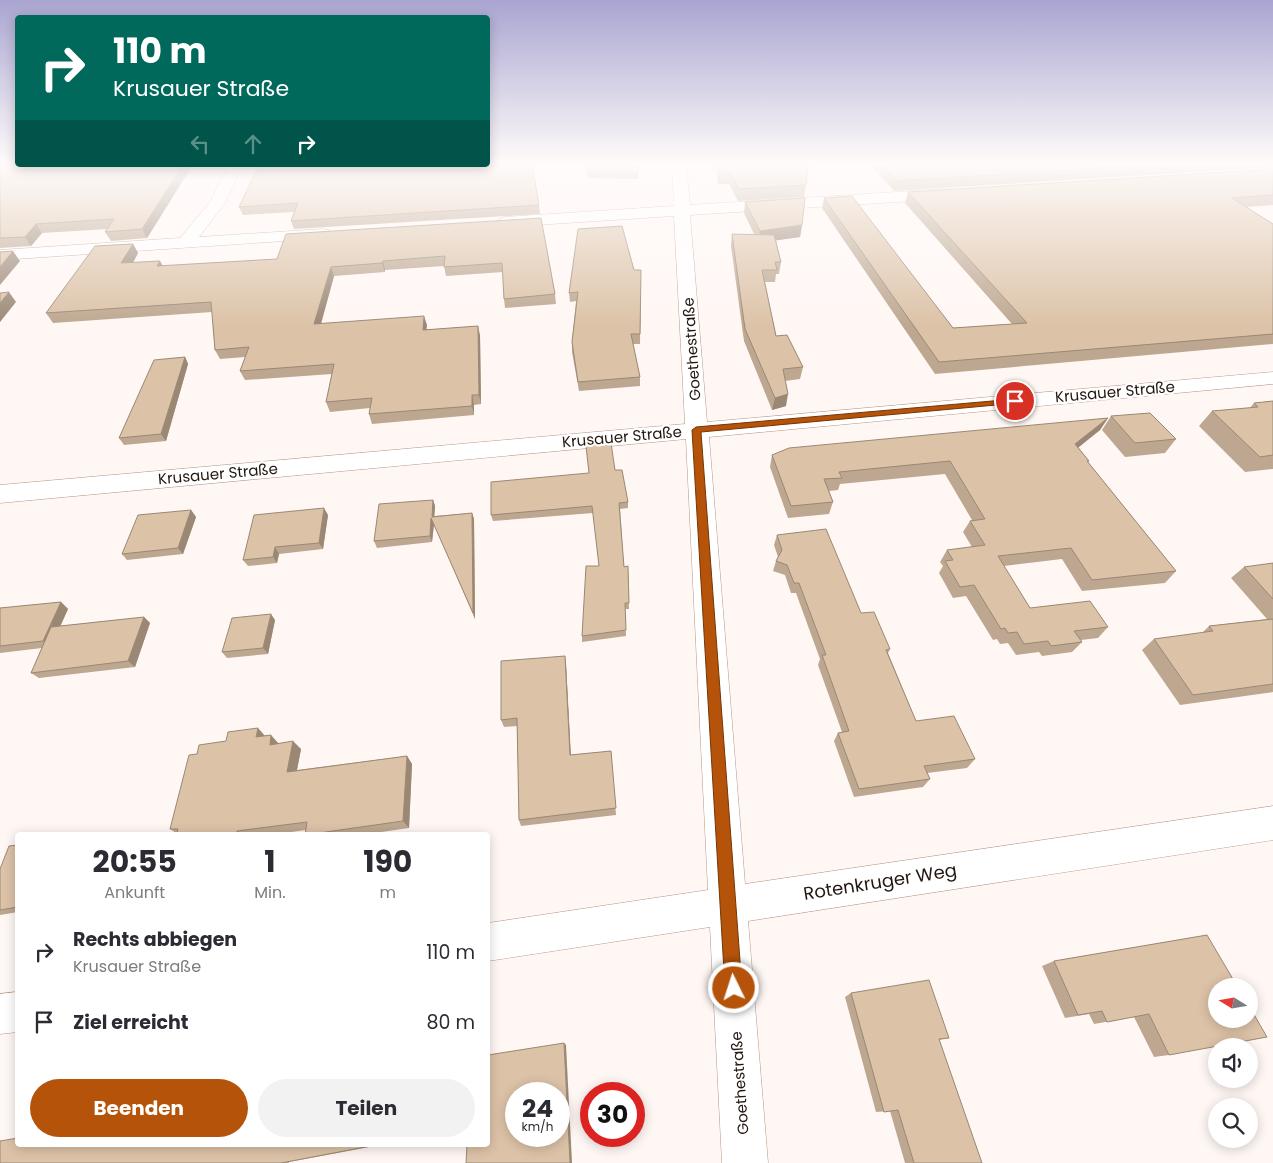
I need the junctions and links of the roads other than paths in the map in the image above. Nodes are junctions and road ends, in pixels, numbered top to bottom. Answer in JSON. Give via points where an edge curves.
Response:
{"nodes":[{"id":1,"x":205,"y":218,"type":"edge"},
{"id":2,"x":572,"y":218,"type":"edge"},
{"id":3,"x":683,"y":218,"type":"edge"},
{"id":4,"x":484,"y":224,"type":"edge"},
{"id":5,"x":340,"y":233,"type":"edge"},
{"id":6,"x":186,"y":242,"type":"junction"},
{"id":7,"x":0,"y":255,"type":"edge"},
{"id":8,"x":1273,"y":378,"type":"edge"},
{"id":9,"x":696,"y":430,"type":"junction"},
{"id":10,"x":0,"y":494,"type":"edge"},
{"id":11,"x":1273,"y":824,"type":"edge"},
{"id":12,"x":728,"y":906,"type":"junction"},
{"id":13,"x":490,"y":942,"type":"edge"},
{"id":14,"x":15,"y":1012,"type":"edge"},
{"id":15,"x":0,"y":1014,"type":"edge"},
{"id":16,"x":745,"y":1163,"type":"edge"}],
"edges":[{"from":1,"to":6,"type":"street"},
{"from":2,"to":4,"type":"street"},
{"from":3,"to":9,"type":"street","name":"Goethestraße"},
{"from":5,"to":6,"type":"street"},
{"from":6,"to":7,"type":"street"},
{"from":8,"to":9,"type":"street","name":"Krusauer Straße"},
{"from":9,"to":10,"type":"street","name":"Krusauer Straße"},
{"from":9,"to":12,"type":"street","name":"Goethestraße"},
{"from":11,"to":12,"type":"street","name":"Rotenkruger Weg"},
{"from":12,"to":13,"type":"street","name":"Rotenkruger Weg"},
{"from":12,"to":16,"type":"street","name":"Goethestraße"},
{"from":14,"to":15,"type":"street"}]}
